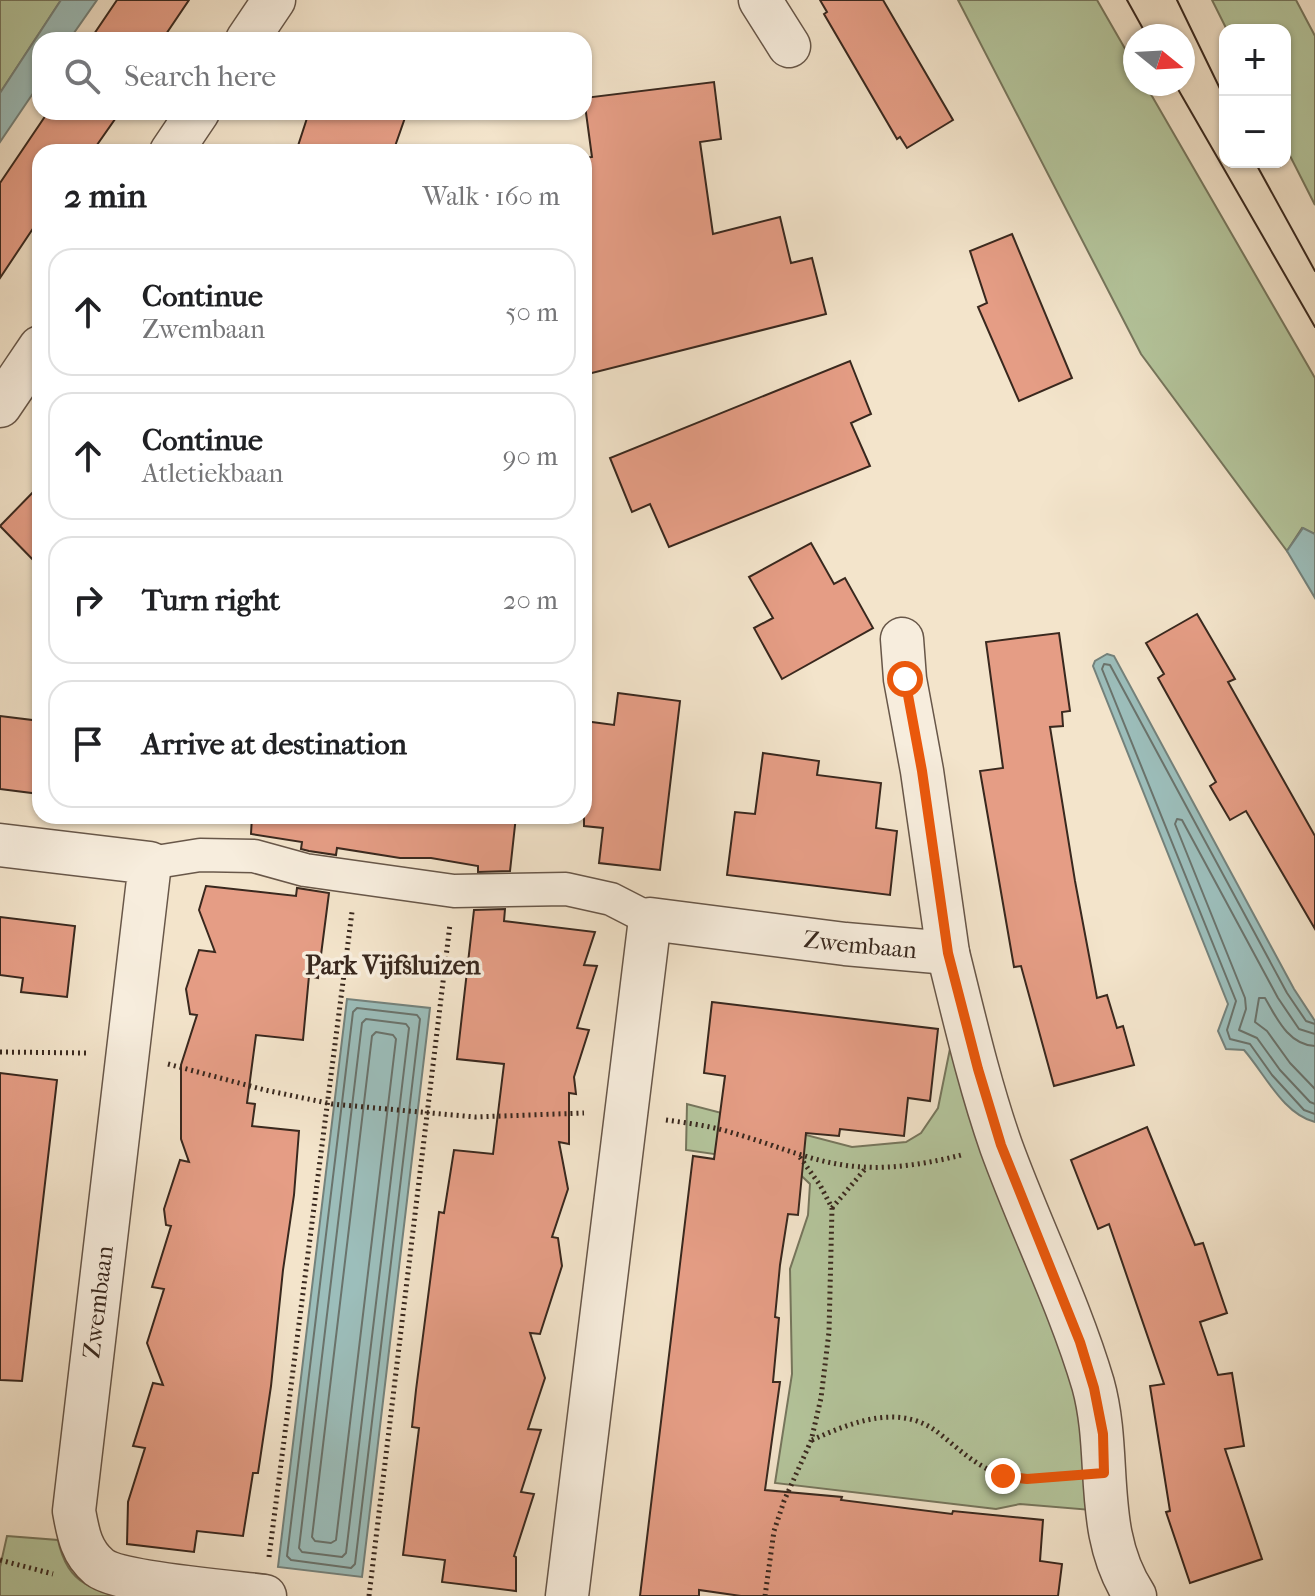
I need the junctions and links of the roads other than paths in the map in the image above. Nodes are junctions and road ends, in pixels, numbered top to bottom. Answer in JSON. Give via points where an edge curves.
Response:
{"nodes":[{"id":1,"x":274,"y":0,"type":"edge"},
{"id":2,"x":760,"y":0,"type":"edge"},
{"id":3,"x":252,"y":32,"type":"edge"},
{"id":4,"x":789,"y":46,"type":"dead end"},
{"id":5,"x":193,"y":120,"type":"edge"},
{"id":6,"x":176,"y":144,"type":"edge"},
{"id":7,"x":32,"y":359,"type":"edge"},
{"id":8,"x":0,"y":406,"type":"edge"},
{"id":9,"x":902,"y":639,"type":"dead end"},
{"id":10,"x":0,"y":845,"type":"edge"},
{"id":11,"x":150,"y":863,"type":"junction"},
{"id":12,"x":650,"y":919,"type":"junction"},
{"id":13,"x":948,"y":953,"type":"junction"},
{"id":14,"x":264,"y":1596,"type":"edge"},
{"id":15,"x":567,"y":1596,"type":"edge"},
{"id":16,"x":1135,"y":1596,"type":"edge"}],
"edges":[{"from":1,"to":3,"type":"street"},
{"from":2,"to":4,"type":"street"},
{"from":5,"to":6,"type":"street"},
{"from":7,"to":8,"type":"street"},
{"from":9,"to":13,"type":"street","name":"Zwembaan"},
{"from":10,"to":11,"type":"street","name":"Zwembaan"},
{"from":11,"to":12,"type":"street","name":"Zwembaan","via":[[200,855],[254,856],[356,879],[454,891],[566,889],[611,899]]},
{"from":11,"to":14,"type":"street","name":"Zwembaan","via":[[74,1511],[80,1545],[101,1568],[137,1579]]},
{"from":12,"to":13,"type":"street","name":"Zwembaan"},
{"from":12,"to":15,"type":"street"},
{"from":13,"to":16,"type":"street","via":[[1001,1145],[1094,1388],[1103,1434],[1111,1546]]}]}
